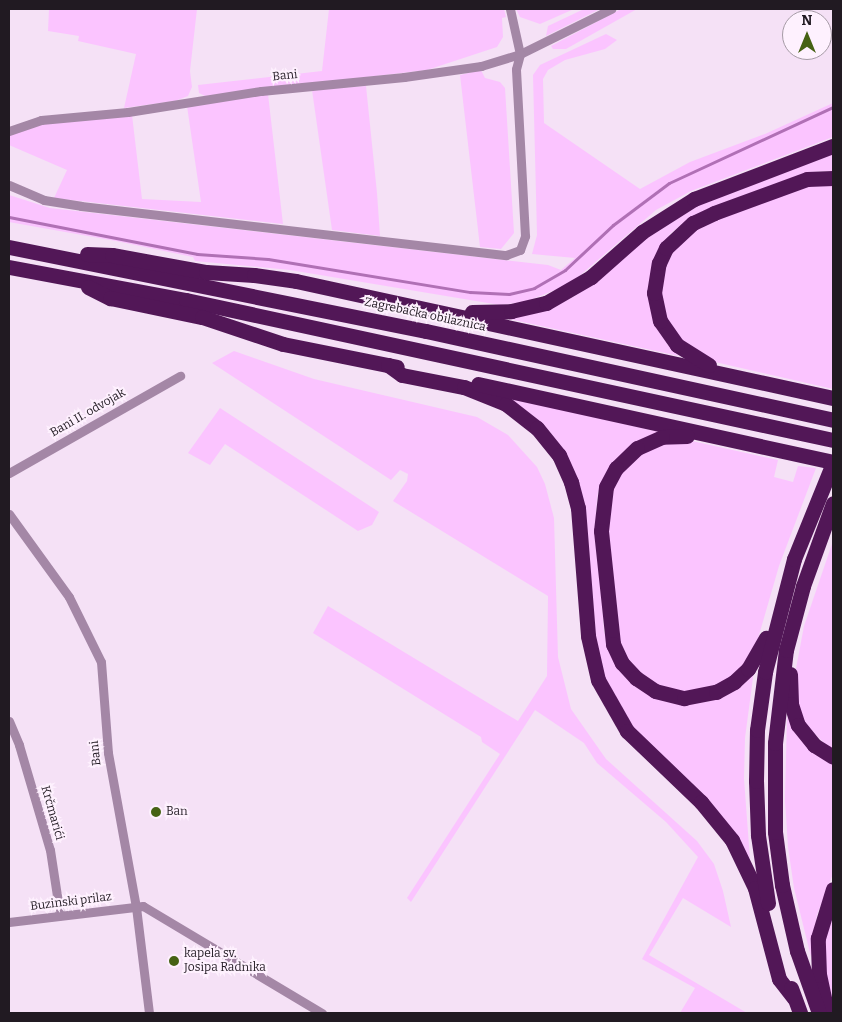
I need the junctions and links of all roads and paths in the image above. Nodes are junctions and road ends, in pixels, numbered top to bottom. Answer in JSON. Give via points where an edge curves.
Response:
{"nodes":[{"id":1,"x":510,"y":9,"type":"edge"},
{"id":2,"x":611,"y":9,"type":"edge"},
{"id":3,"x":520,"y":54,"type":"junction"},
{"id":4,"x":9,"y":131,"type":"edge"},
{"id":5,"x":833,"y":146,"type":"edge"},
{"id":6,"x":833,"y":178,"type":"edge"},
{"id":7,"x":9,"y":185,"type":"edge"},
{"id":8,"x":9,"y":247,"type":"edge"},
{"id":9,"x":58,"y":256,"type":"junction"},
{"id":10,"x":9,"y":267,"type":"edge"},
{"id":11,"x":79,"y":280,"type":"junction"},
{"id":12,"x":416,"y":306,"type":"junction"},
{"id":13,"x":388,"y":365,"type":"junction"},
{"id":14,"x":180,"y":376,"type":"dead end"},
{"id":15,"x":769,"y":384,"type":"junction"},
{"id":16,"x":833,"y":398,"type":"edge"},
{"id":17,"x":833,"y":420,"type":"edge"},
{"id":18,"x":721,"y":437,"type":"junction"},
{"id":19,"x":833,"y":440,"type":"edge"},
{"id":20,"x":833,"y":463,"type":"edge"},
{"id":21,"x":9,"y":473,"type":"edge"},
{"id":22,"x":833,"y":503,"type":"edge"},
{"id":23,"x":9,"y":514,"type":"edge"},
{"id":24,"x":778,"y":612,"type":"junction"},
{"id":25,"x":795,"y":616,"type":"junction"},
{"id":26,"x":9,"y":721,"type":"edge"},
{"id":27,"x":833,"y":758,"type":"edge"},
{"id":28,"x":833,"y":889,"type":"edge"},
{"id":29,"x":136,"y":907,"type":"junction"},
{"id":30,"x":60,"y":915,"type":"junction"},
{"id":31,"x":9,"y":922,"type":"edge"},
{"id":32,"x":794,"y":998,"type":"junction"},
{"id":33,"x":149,"y":1013,"type":"edge"},
{"id":34,"x":322,"y":1013,"type":"edge"},
{"id":35,"x":800,"y":1013,"type":"edge"},
{"id":36,"x":819,"y":1013,"type":"edge"},
{"id":37,"x":828,"y":1013,"type":"edge"}],
"edges":[{"from":1,"to":3,"type":"street"},
{"from":2,"to":3,"type":"street","name":"Bani"},
{"from":3,"to":4,"type":"street","name":"Bani","via":[[481,66],[435,73],[261,91],[128,112],[41,120]]},
{"from":3,"to":7,"type":"street","via":[[516,69],[525,236],[520,250],[506,255],[73,205],[44,200]]},
{"from":5,"to":12,"type":"highway","via":[[694,199],[642,232],[591,277],[546,304],[496,312]]},
{"from":6,"to":15,"type":"highway","via":[[807,179],[693,223],[671,241],[659,263],[654,293],[656,308],[660,322],[677,345],[697,360],[758,377]]},
{"from":8,"to":9,"type":"highway","name":"Zagrebačka obilaznica"},
{"from":9,"to":12,"type":"highway","via":[[112,255],[206,272],[268,276]]},
{"from":9,"to":17,"type":"highway","name":"Zagrebačka obilaznica","via":[[426,331]]},
{"from":10,"to":11,"type":"highway"},
{"from":11,"to":13,"type":"highway","via":[[110,298],[202,317],[283,344]]},
{"from":11,"to":19,"type":"highway","via":[[600,388]]},
{"from":12,"to":15,"type":"highway"},
{"from":13,"to":18,"type":"highway"},
{"from":13,"to":32,"type":"highway","via":[[402,375],[464,387],[506,404],[537,428],[558,455],[578,508],[588,636],[598,680],[627,731],[701,802],[732,840],[755,888],[779,980]]},
{"from":14,"to":21,"type":"street","name":"Bani II. odvojak"},
{"from":15,"to":16,"type":"highway"},
{"from":18,"to":20,"type":"highway"},
{"from":18,"to":24,"type":"highway","via":[[674,436],[650,440],[626,456],[610,477],[602,499],[601,523],[608,619],[613,644],[628,671],[646,686],[674,696],[700,696],[725,688],[742,675],[758,655]]},
{"from":20,"to":24,"type":"highway","via":[[807,525]]},
{"from":22,"to":25,"type":"highway"},
{"from":23,"to":29,"type":"street","name":"Bani","via":[[69,596],[101,662],[108,753]]},
{"from":24,"to":32,"type":"highway","via":[[757,730],[756,808],[771,920]]},
{"from":25,"to":27,"type":"highway","via":[[797,634],[789,684],[790,704],[804,735]]},
{"from":25,"to":36,"type":"highway","via":[[786,650],[775,726],[775,832],[789,918]]},
{"from":26,"to":30,"type":"street","name":"Krčmarići","via":[[50,850]]},
{"from":28,"to":37,"type":"highway","via":[[818,938],[819,975]]},
{"from":29,"to":30,"type":"street","name":"Buzinski prilaz"},
{"from":29,"to":33,"type":"street","name":"Bani"},
{"from":29,"to":34,"type":"street","via":[[143,906]]},
{"from":30,"to":31,"type":"street","name":"Buzinski prilaz"},
{"from":32,"to":35,"type":"highway"}]}
